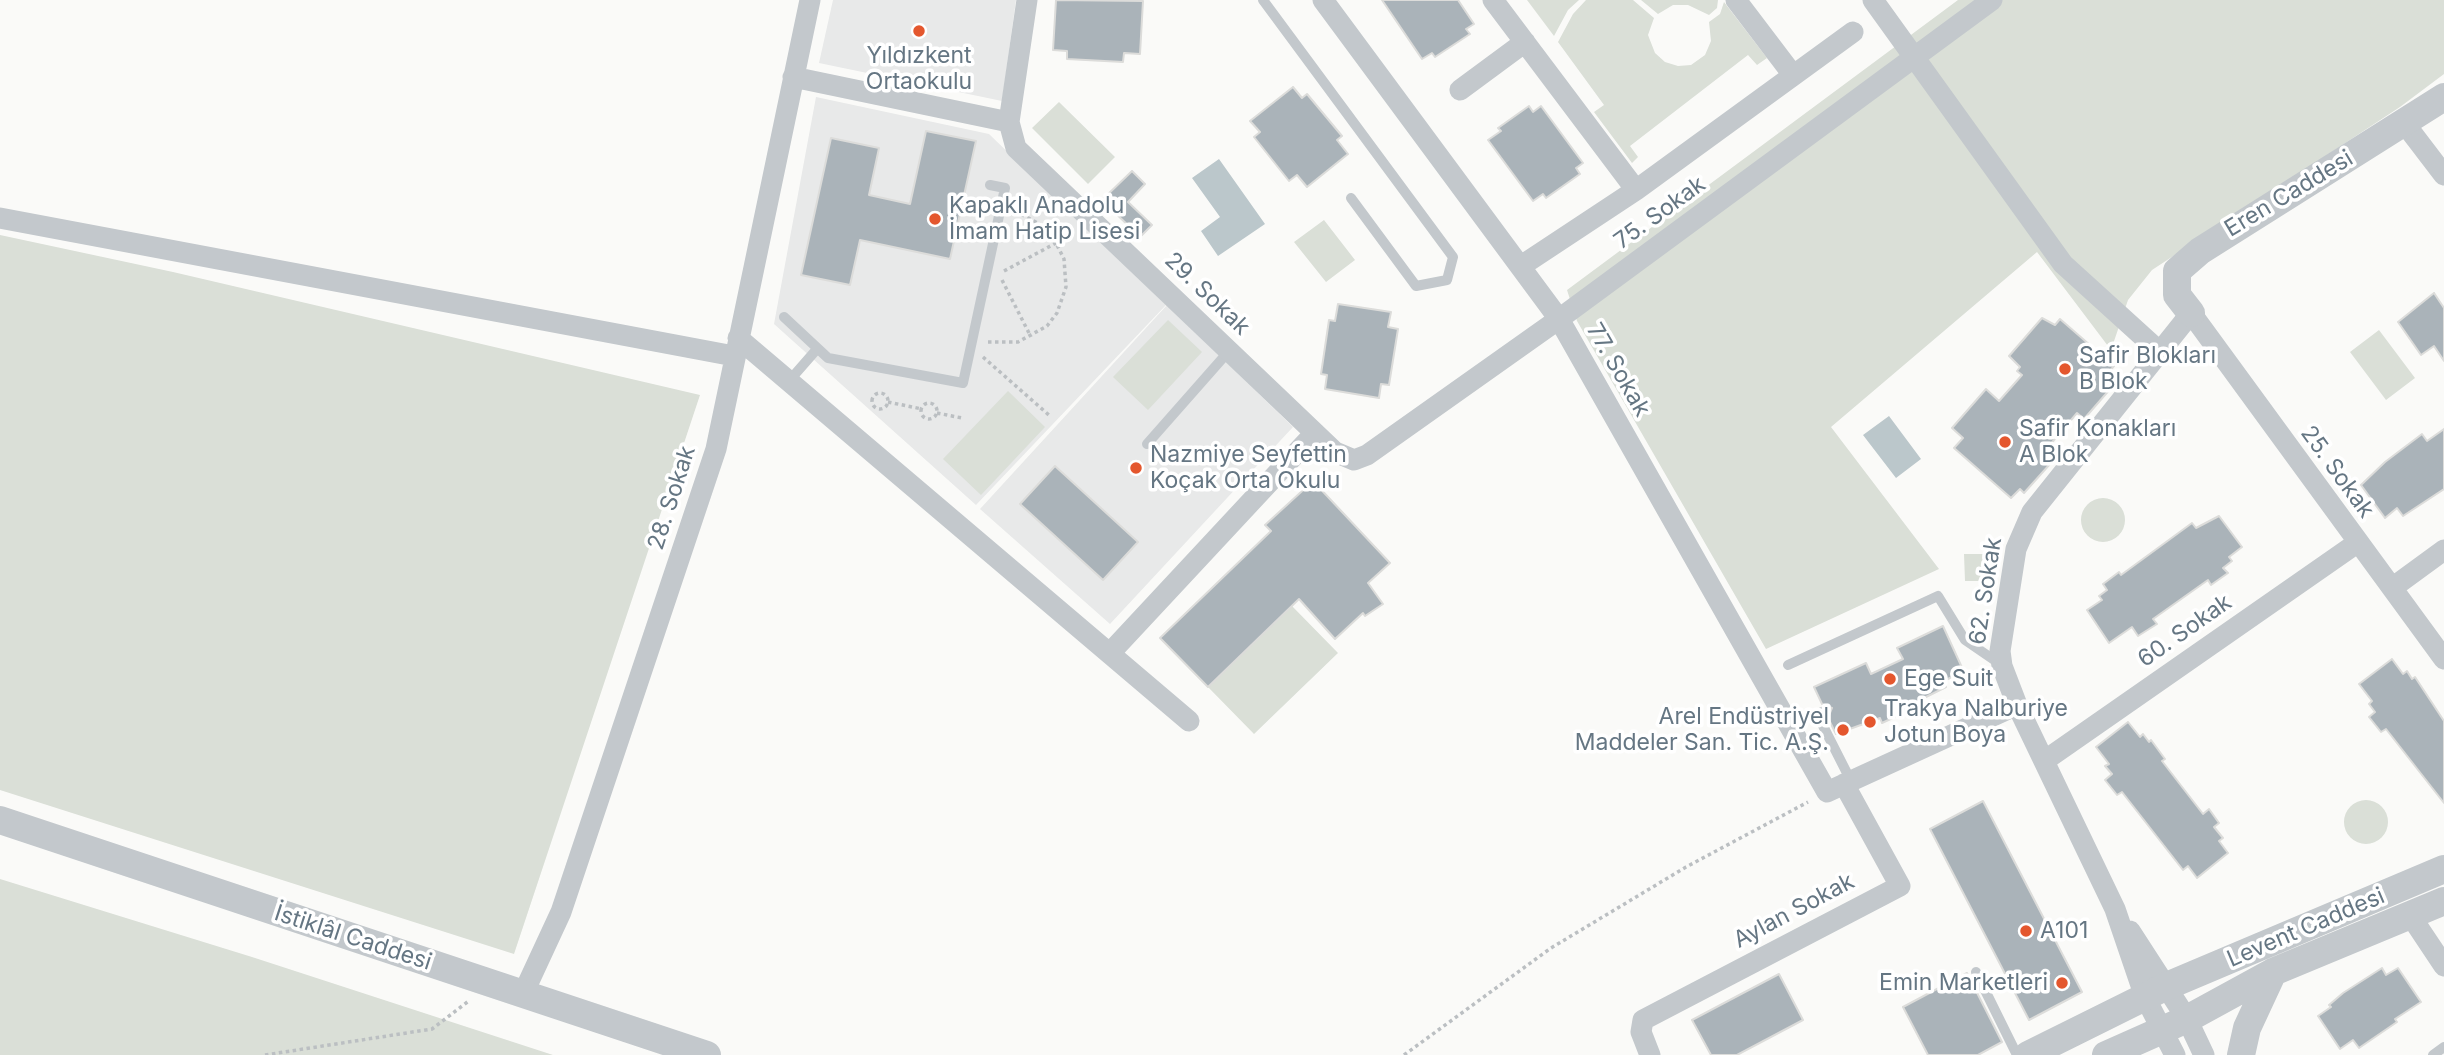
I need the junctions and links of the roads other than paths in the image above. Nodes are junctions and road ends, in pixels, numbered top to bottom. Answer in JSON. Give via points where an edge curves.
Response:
{"nodes":[{"id":1,"x":810,"y":0,"type":"edge"},
{"id":2,"x":1027,"y":0,"type":"edge"},
{"id":3,"x":1264,"y":0,"type":"edge"},
{"id":4,"x":1323,"y":0,"type":"edge"},
{"id":5,"x":1493,"y":0,"type":"edge"},
{"id":6,"x":1736,"y":0,"type":"edge"},
{"id":7,"x":1873,"y":0,"type":"edge"},
{"id":8,"x":1992,"y":0,"type":"edge"},
{"id":9,"x":1853,"y":32,"type":"dead end"},
{"id":10,"x":1525,"y":42,"type":"junction"},
{"id":11,"x":1914,"y":59,"type":"junction"},
{"id":12,"x":1793,"y":75,"type":"junction"},
{"id":13,"x":793,"y":77,"type":"junction"},
{"id":14,"x":1460,"y":90,"type":"dead end"},
{"id":15,"x":2444,"y":97,"type":"edge"},
{"id":16,"x":1009,"y":122,"type":"junction"},
{"id":17,"x":2405,"y":124,"type":"junction"},
{"id":18,"x":2444,"y":175,"type":"edge"},
{"id":19,"x":990,"y":185,"type":"dead end"},
{"id":20,"x":1636,"y":190,"type":"junction"},
{"id":21,"x":1351,"y":198,"type":"dead end"},
{"id":22,"x":0,"y":218,"type":"edge"},
{"id":23,"x":1521,"y":267,"type":"junction"},
{"id":24,"x":2191,"y":313,"type":"junction"},
{"id":25,"x":783,"y":317,"type":"dead end"},
{"id":26,"x":1559,"y":320,"type":"junction"},
{"id":27,"x":736,"y":347,"type":"junction"},
{"id":28,"x":817,"y":349,"type":"junction"},
{"id":29,"x":1229,"y":351,"type":"junction"},
{"id":30,"x":2160,"y":352,"type":"junction"},
{"id":31,"x":789,"y":381,"type":"junction"},
{"id":32,"x":1315,"y":433,"type":"junction"},
{"id":33,"x":1147,"y":444,"type":"dead end"},
{"id":34,"x":1354,"y":460,"type":"joint"},
{"id":35,"x":2357,"y":543,"type":"junction"},
{"id":36,"x":2444,"y":550,"type":"edge"},
{"id":37,"x":2392,"y":588,"type":"junction"},
{"id":38,"x":1110,"y":653,"type":"junction"},
{"id":39,"x":2444,"y":659,"type":"edge"},
{"id":40,"x":1788,"y":665,"type":"dead end"},
{"id":41,"x":2002,"y":666,"type":"junction"},
{"id":42,"x":2017,"y":705,"type":"junction"},
{"id":43,"x":1825,"y":711,"type":"dead end"},
{"id":44,"x":1189,"y":721,"type":"dead end"},
{"id":45,"x":2044,"y":761,"type":"junction"},
{"id":46,"x":1841,"y":786,"type":"junction"},
{"id":47,"x":0,"y":820,"type":"edge"},
{"id":48,"x":2444,"y":870,"type":"edge"},
{"id":49,"x":2444,"y":901,"type":"edge"},
{"id":50,"x":2410,"y":915,"type":"junction"},
{"id":51,"x":2444,"y":966,"type":"edge"},
{"id":52,"x":1976,"y":972,"type":"dead end"},
{"id":53,"x":2273,"y":972,"type":"junction"},
{"id":54,"x":2156,"y":991,"type":"junction"},
{"id":55,"x":523,"y":994,"type":"junction"},
{"id":56,"x":2174,"y":1024,"type":"junction"},
{"id":57,"x":2444,"y":1047,"type":"edge"},
{"id":58,"x":707,"y":1055,"type":"edge"},
{"id":59,"x":1650,"y":1055,"type":"edge"},
{"id":60,"x":2017,"y":1055,"type":"edge"},
{"id":61,"x":2028,"y":1055,"type":"edge"},
{"id":62,"x":2106,"y":1055,"type":"edge"},
{"id":63,"x":2175,"y":1055,"type":"edge"},
{"id":64,"x":2204,"y":1055,"type":"edge"},
{"id":65,"x":2241,"y":1055,"type":"edge"},
{"id":66,"x":2433,"y":1055,"type":"edge"}],
"edges":[{"from":1,"to":13,"type":"street","name":"28. Sokak"},
{"from":2,"to":16,"type":"street"},
{"from":3,"to":21,"type":"lane","via":[[1453,257],[1447,280],[1416,286]]},
{"from":4,"to":23,"type":"street","name":"77. Sokak"},
{"from":5,"to":10,"type":"street"},
{"from":6,"to":12,"type":"street"},
{"from":7,"to":11,"type":"street"},
{"from":8,"to":11,"type":"street","name":"75. Sokak"},
{"from":9,"to":12,"type":"street"},
{"from":10,"to":14,"type":"street"},
{"from":10,"to":20,"type":"street"},
{"from":11,"to":26,"type":"street","name":"75. Sokak"},
{"from":11,"to":30,"type":"street","via":[[2063,264]]},
{"from":12,"to":20,"type":"street"},
{"from":13,"to":16,"type":"street"},
{"from":13,"to":27,"type":"street","name":"28. Sokak"},
{"from":15,"to":17,"type":"street","name":"Eren Caddesi"},
{"from":16,"to":29,"type":"street","name":"29. Sokak","via":[[1016,148]]},
{"from":17,"to":18,"type":"street"},
{"from":17,"to":24,"type":"street","name":"Eren Caddesi","via":[[2237,225],[2187,262],[2177,271],[2177,295]]},
{"from":19,"to":28,"type":"lane","via":[[1005,188],[963,383],[828,358]]},
{"from":20,"to":23,"type":"street"},
{"from":22,"to":27,"type":"street"},
{"from":23,"to":26,"type":"street","name":"77. Sokak"},
{"from":24,"to":30,"type":"street","name":"62. Sokak"},
{"from":24,"to":35,"type":"street","name":"25. Sokak"},
{"from":25,"to":28,"type":"lane"},
{"from":26,"to":34,"type":"street","name":"75. Sokak"},
{"from":26,"to":46,"type":"street","name":"77. Sokak"},
{"from":27,"to":31,"type":"street"},
{"from":27,"to":55,"type":"street","name":"28. Sokak","via":[[716,449],[561,912]]},
{"from":28,"to":31,"type":"lane"},
{"from":29,"to":32,"type":"street","name":"29. Sokak"},
{"from":29,"to":33,"type":"lane"},
{"from":30,"to":41,"type":"street","name":"62. Sokak","via":[[2024,526],[2001,634]]},
{"from":31,"to":38,"type":"street"},
{"from":32,"to":34,"type":"street","name":"29. Sokak","via":[[1341,456]]},
{"from":32,"to":38,"type":"street"},
{"from":35,"to":37,"type":"street","name":"25. Sokak"},
{"from":35,"to":45,"type":"street","name":"60. Sokak"},
{"from":36,"to":37,"type":"street"},
{"from":37,"to":39,"type":"street","name":"25. Sokak"},
{"from":38,"to":44,"type":"street"},
{"from":40,"to":41,"type":"lane","via":[[1938,596],[1965,640]]},
{"from":41,"to":42,"type":"street","name":"62. Sokak"},
{"from":42,"to":45,"type":"street","name":"62. Sokak"},
{"from":42,"to":46,"type":"street"},
{"from":43,"to":46,"type":"lane","via":[[1817,714]]},
{"from":45,"to":54,"type":"street","name":"62. Sokak"},
{"from":46,"to":59,"type":"street","name":"Aylan Sokak","via":[[1900,886],[1643,1020],[1641,1032]]},
{"from":47,"to":55,"type":"street","name":"İstiklâl Caddesi"},
{"from":48,"to":54,"type":"street","name":"Levent Caddesi"},
{"from":49,"to":50,"type":"street"},
{"from":50,"to":51,"type":"street"},
{"from":50,"to":53,"type":"street"},
{"from":52,"to":60,"type":"lane"},
{"from":53,"to":56,"type":"street"},
{"from":53,"to":65,"type":"street","via":[[2247,1028]]},
{"from":54,"to":56,"type":"street","name":"62. Sokak"},
{"from":54,"to":61,"type":"street","name":"Levent Caddesi"},
{"from":55,"to":58,"type":"street","name":"İstiklâl Caddesi"},
{"from":56,"to":62,"type":"street"},
{"from":56,"to":63,"type":"street","name":"62. Sokak"},
{"from":56,"to":64,"type":"street","name":"62. Sokak"},
{"from":57,"to":66,"type":"lane"}]}
